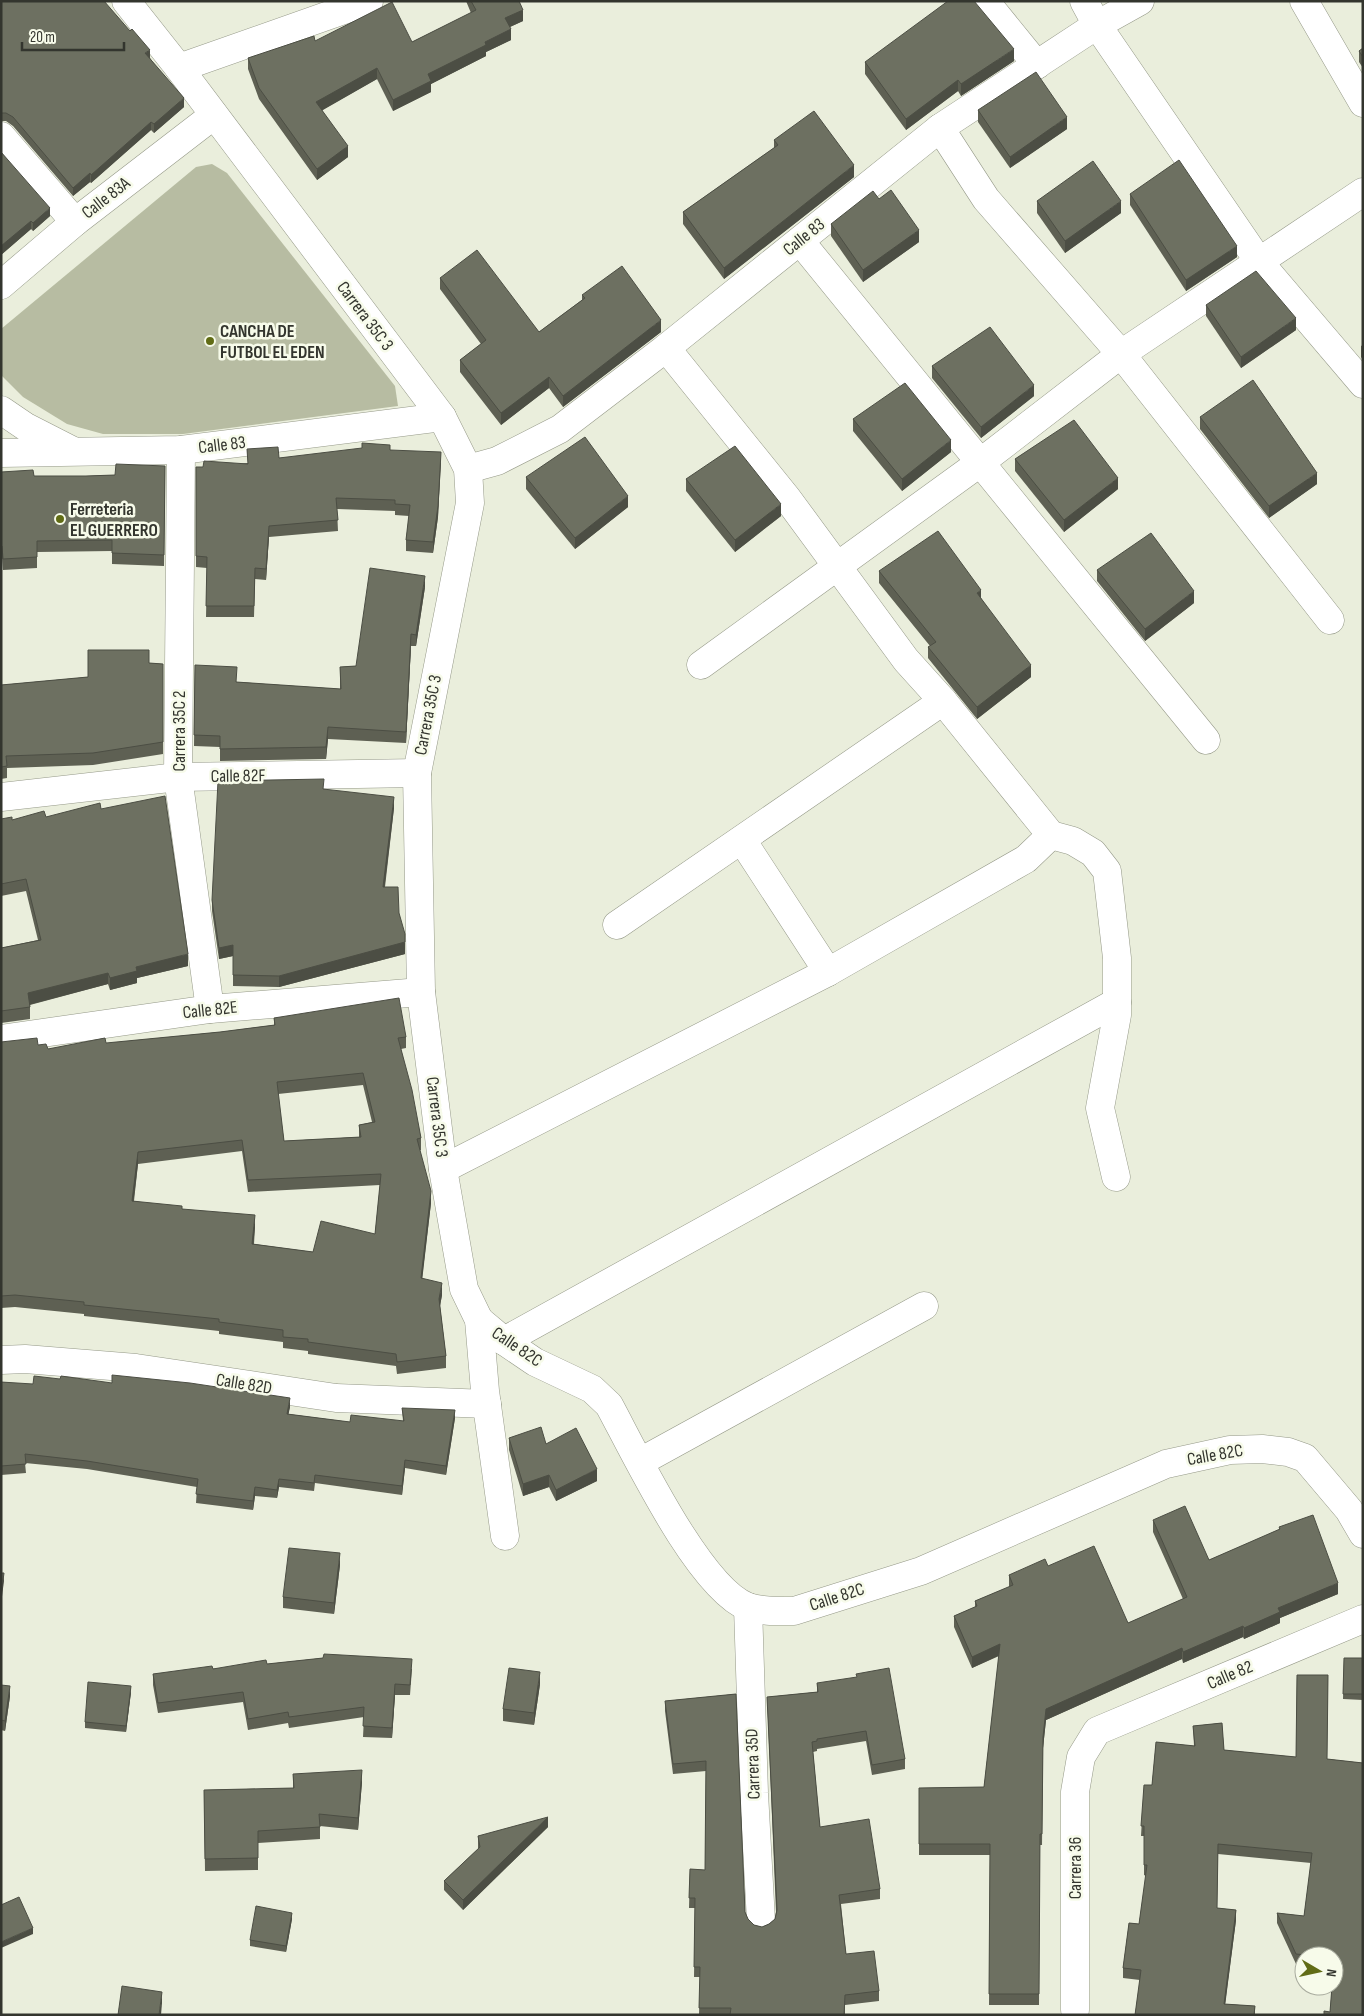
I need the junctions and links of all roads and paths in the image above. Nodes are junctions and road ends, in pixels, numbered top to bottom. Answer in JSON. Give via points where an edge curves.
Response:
{"nodes":[{"id":1,"x":126,"y":1,"type":"edge"},
{"id":2,"x":369,"y":1,"type":"edge"},
{"id":3,"x":985,"y":1,"type":"edge"},
{"id":4,"x":1084,"y":1,"type":"edge"},
{"id":5,"x":1140,"y":1,"type":"edge"},
{"id":6,"x":1304,"y":1,"type":"edge"},
{"id":7,"x":1097,"y":25,"type":"junction"},
{"id":8,"x":1037,"y":65,"type":"junction"},
{"id":9,"x":179,"y":68,"type":"junction"},
{"id":10,"x":1363,"y":103,"type":"edge"},
{"id":11,"x":214,"y":115,"type":"junction"},
{"id":12,"x":940,"y":128,"type":"junction"},
{"id":13,"x":1,"y":136,"type":"edge"},
{"id":14,"x":1363,"y":192,"type":"edge"},
{"id":15,"x":75,"y":222,"type":"junction"},
{"id":16,"x":800,"y":241,"type":"junction"},
{"id":17,"x":1260,"y":263,"type":"junction"},
{"id":18,"x":1,"y":285,"type":"edge"},
{"id":19,"x":666,"y":348,"type":"junction"},
{"id":20,"x":1121,"y":354,"type":"junction"},
{"id":21,"x":1363,"y":384,"type":"edge"},
{"id":22,"x":1,"y":410,"type":"edge"},
{"id":23,"x":442,"y":417,"type":"junction"},
{"id":24,"x":181,"y":450,"type":"junction"},
{"id":25,"x":1,"y":453,"type":"edge"},
{"id":26,"x":77,"y":453,"type":"junction"},
{"id":27,"x":981,"y":462,"type":"junction"},
{"id":28,"x":468,"y":469,"type":"junction"},
{"id":29,"x":837,"y":566,"type":"junction"},
{"id":30,"x":1330,"y":620,"type":"dead end"},
{"id":31,"x":700,"y":665,"type":"dead end"},
{"id":32,"x":943,"y":702,"type":"junction"},
{"id":33,"x":1206,"y":740,"type":"dead end"},
{"id":34,"x":417,"y":773,"type":"junction"},
{"id":35,"x":178,"y":777,"type":"junction"},
{"id":36,"x":1,"y":798,"type":"edge"},
{"id":37,"x":1051,"y":835,"type":"junction"},
{"id":38,"x":742,"y":840,"type":"junction"},
{"id":39,"x":617,"y":925,"type":"dead end"},
{"id":40,"x":828,"y":972,"type":"junction"},
{"id":41,"x":421,"y":992,"type":"junction"},
{"id":42,"x":1117,"y":1002,"type":"junction"},
{"id":43,"x":210,"y":1009,"type":"junction"},
{"id":44,"x":1,"y":1039,"type":"edge"},
{"id":45,"x":444,"y":1169,"type":"junction"},
{"id":46,"x":1116,"y":1177,"type":"dead end"},
{"id":47,"x":924,"y":1306,"type":"dead end"},
{"id":48,"x":479,"y":1320,"type":"junction"},
{"id":49,"x":504,"y":1341,"type":"junction"},
{"id":50,"x":1,"y":1360,"type":"edge"},
{"id":51,"x":487,"y":1404,"type":"junction"},
{"id":52,"x":640,"y":1462,"type":"junction"},
{"id":53,"x":1363,"y":1534,"type":"edge"},
{"id":54,"x":506,"y":1536,"type":"dead end"},
{"id":55,"x":748,"y":1607,"type":"junction"},
{"id":56,"x":1363,"y":1619,"type":"edge"},
{"id":57,"x":1097,"y":1731,"type":"joint"},
{"id":58,"x":762,"y":1921,"type":"dead end"},
{"id":59,"x":1075,"y":2010,"type":"dead end"}],
"edges":[{"from":1,"to":9,"type":"street","name":"Carrera 35C 3"},
{"from":2,"to":9,"type":"street"},
{"from":3,"to":8,"type":"street"},
{"from":4,"to":7,"type":"street"},
{"from":5,"to":7,"type":"street","name":"Calle 83"},
{"from":6,"to":10,"type":"street"},
{"from":7,"to":8,"type":"street","name":"Calle 83"},
{"from":7,"to":17,"type":"street"},
{"from":8,"to":12,"type":"street","name":"Calle 83"},
{"from":9,"to":11,"type":"street","name":"Carrera 35C 3"},
{"from":11,"to":15,"type":"street","name":"Calle 83A"},
{"from":11,"to":23,"type":"street","name":"Carrera 35C 3"},
{"from":12,"to":16,"type":"street","name":"Calle 83"},
{"from":12,"to":20,"type":"street","via":[[986,200]]},
{"from":13,"to":15,"type":"street"},
{"from":14,"to":17,"type":"street"},
{"from":15,"to":18,"type":"street","name":"Calle 83A"},
{"from":16,"to":19,"type":"street","name":"Calle 83"},
{"from":16,"to":27,"type":"street"},
{"from":17,"to":20,"type":"street"},
{"from":17,"to":21,"type":"street"},
{"from":19,"to":28,"type":"street","name":"Calle 83","via":[[560,429],[497,461]]},
{"from":19,"to":29,"type":"street","via":[[787,498]]},
{"from":20,"to":27,"type":"street"},
{"from":20,"to":30,"type":"street"},
{"from":22,"to":26,"type":"street"},
{"from":23,"to":24,"type":"street","name":"Calle 83"},
{"from":23,"to":28,"type":"street","name":"Carrera 35C 3"},
{"from":24,"to":26,"type":"street","name":"Calle 83"},
{"from":24,"to":35,"type":"street","name":"Carrera 35C 2"},
{"from":25,"to":26,"type":"street","name":"Calle 83"},
{"from":27,"to":29,"type":"street"},
{"from":27,"to":33,"type":"street"},
{"from":28,"to":34,"type":"street","name":"Carrera 35C 3","via":[[470,503]]},
{"from":29,"to":31,"type":"street"},
{"from":29,"to":32,"type":"street","via":[[906,660]]},
{"from":32,"to":37,"type":"street"},
{"from":32,"to":38,"type":"street"},
{"from":34,"to":35,"type":"street","name":"Calle 82F"},
{"from":34,"to":41,"type":"street","name":"Carrera 35C 3"},
{"from":35,"to":36,"type":"street","name":"Calle 82F"},
{"from":35,"to":43,"type":"street","name":"Carrera 35C 2"},
{"from":37,"to":40,"type":"street","via":[[1026,859]]},
{"from":37,"to":42,"type":"street","via":[[1093,853],[1107,870],[1117,958]]},
{"from":38,"to":39,"type":"street"},
{"from":38,"to":40,"type":"street"},
{"from":40,"to":45,"type":"street"},
{"from":41,"to":43,"type":"street","name":"Calle 82E"},
{"from":41,"to":45,"type":"street","name":"Carrera 35C 3"},
{"from":42,"to":46,"type":"street","via":[[1100,1108]]},
{"from":42,"to":49,"type":"street"},
{"from":43,"to":44,"type":"street","name":"Calle 82E"},
{"from":45,"to":48,"type":"street","name":"Carrera 35C 3","via":[[464,1289]]},
{"from":47,"to":52,"type":"street"},
{"from":48,"to":49,"type":"street","name":"Calle 82C"},
{"from":48,"to":51,"type":"street","name":"Carrera 35C 3"},
{"from":49,"to":52,"type":"street","name":"Calle 82C","via":[[535,1362],[592,1389],[609,1404]]},
{"from":50,"to":51,"type":"street","name":"Calle 82D","via":[[136,1368],[336,1398]]},
{"from":51,"to":54,"type":"street","name":"Carrera 35C 3"},
{"from":52,"to":55,"type":"street","name":"Calle 82C","via":[[674,1524],[703,1567],[726,1593]]},
{"from":53,"to":55,"type":"street","name":"Calle 82C","via":[[1349,1510],[1305,1458],[1271,1450],[1230,1450],[1166,1464],[921,1571],[794,1611]]},
{"from":55,"to":58,"type":"street","name":"Carrera 35D"},
{"from":56,"to":57,"type":"street","name":"Calle 82"},
{"from":57,"to":59,"type":"street","name":"Carrera 36","via":[[1081,1757],[1075,1792]]}]}
